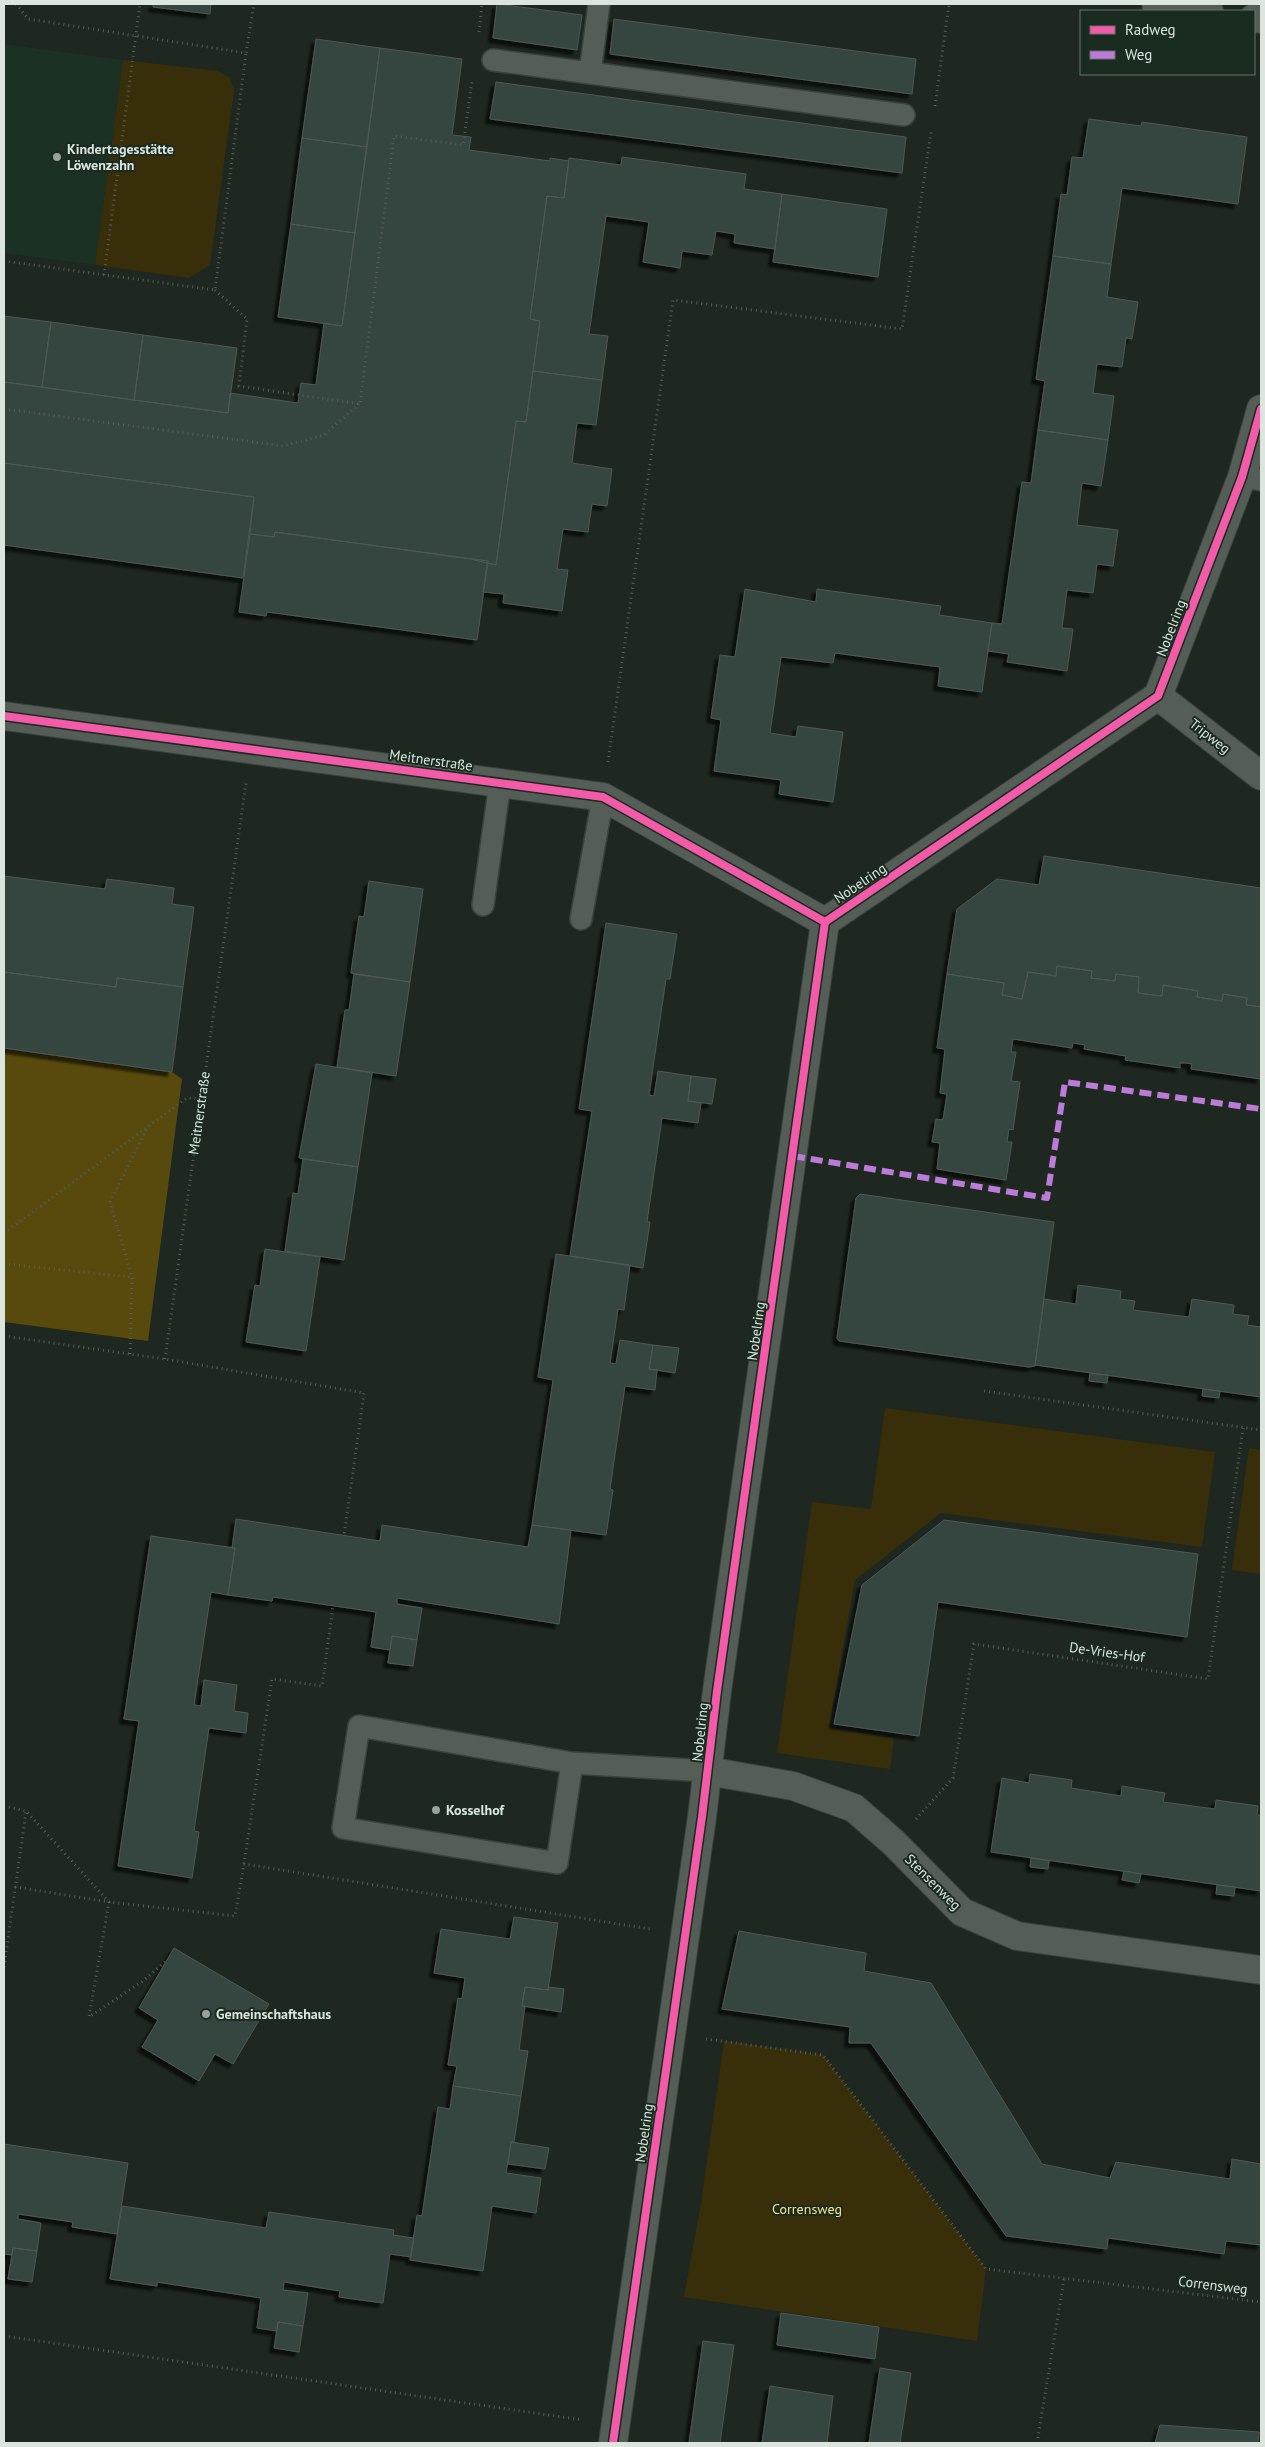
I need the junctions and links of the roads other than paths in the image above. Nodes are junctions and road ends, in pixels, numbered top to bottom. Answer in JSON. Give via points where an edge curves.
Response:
{"nodes":[{"id":1,"x":599,"y":4,"type":"edge"},
{"id":2,"x":1156,"y":4,"type":"edge"},
{"id":3,"x":1201,"y":10,"type":"edge"},
{"id":4,"x":493,"y":60,"type":"dead end"},
{"id":5,"x":590,"y":73,"type":"junction"},
{"id":6,"x":904,"y":115,"type":"dead end"},
{"id":7,"x":1261,"y":409,"type":"edge"},
{"id":8,"x":1252,"y":478,"type":"edge"},
{"id":9,"x":1158,"y":696,"type":"junction"},
{"id":10,"x":4,"y":716,"type":"edge"},
{"id":11,"x":1261,"y":776,"type":"edge"},
{"id":12,"x":500,"y":783,"type":"junction"},
{"id":13,"x":603,"y":797,"type":"junction"},
{"id":14,"x":482,"y":905,"type":"dead end"},
{"id":15,"x":581,"y":919,"type":"dead end"},
{"id":16,"x":825,"y":922,"type":"junction"},
{"id":17,"x":572,"y":1763,"type":"junction"},
{"id":18,"x":708,"y":1771,"type":"junction"},
{"id":19,"x":1261,"y":1970,"type":"edge"},
{"id":20,"x":614,"y":2434,"type":"edge"}],
"edges":[{"from":1,"to":5,"type":"lane"},
{"from":2,"to":3,"type":"street"},
{"from":4,"to":5,"type":"lane"},
{"from":5,"to":6,"type":"lane"},
{"from":7,"to":8,"type":"street","name":"Nobelring"},
{"from":8,"to":9,"type":"street","name":"Nobelring"},
{"from":9,"to":11,"type":"street","name":"Tripweg"},
{"from":9,"to":16,"type":"street","name":"Nobelring"},
{"from":10,"to":12,"type":"street","name":"Meitnerstraße"},
{"from":12,"to":13,"type":"street","name":"Meitnerstraße"},
{"from":12,"to":14,"type":"lane"},
{"from":13,"to":15,"type":"lane"},
{"from":13,"to":16,"type":"street","name":"Meitnerstraße"},
{"from":16,"to":18,"type":"street","name":"Nobelring"},
{"from":17,"to":17,"type":"lane","via":[[359,1726],[343,1828],[557,1863]]},
{"from":17,"to":18,"type":"lane"},
{"from":18,"to":19,"type":"street","name":"Stensenweg","via":[[793,1786],[854,1808],[894,1843],[962,1912],[1017,1936]]},
{"from":18,"to":20,"type":"street","name":"Nobelring"}]}
